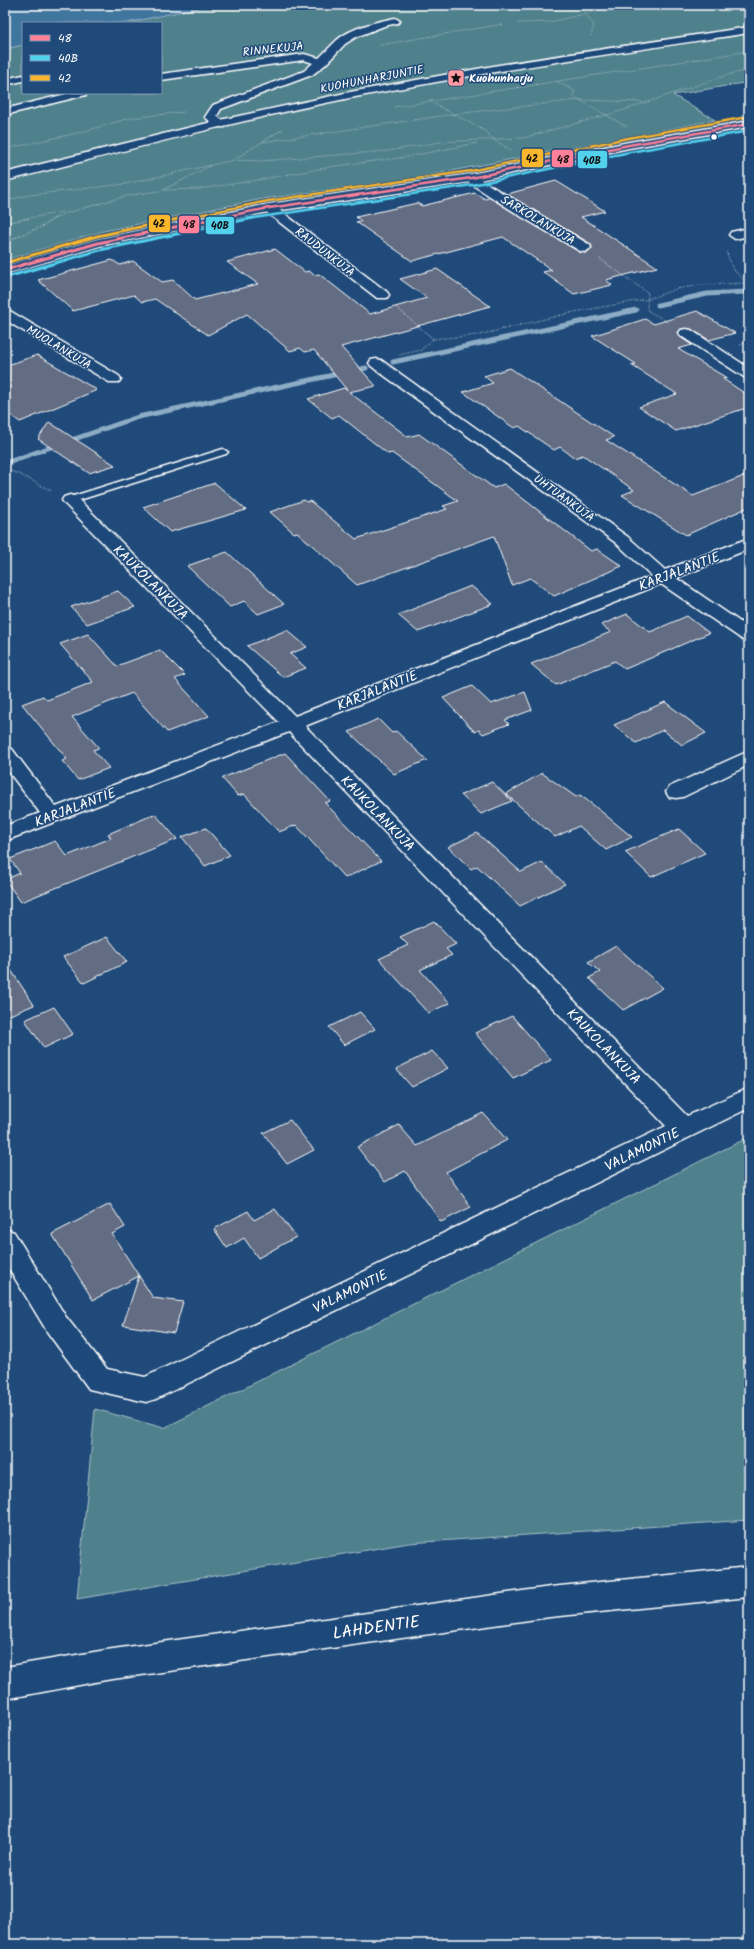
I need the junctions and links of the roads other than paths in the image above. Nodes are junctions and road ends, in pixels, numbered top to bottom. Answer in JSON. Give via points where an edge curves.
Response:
{"nodes":[{"id":1,"x":514,"y":5,"type":"edge"},
{"id":2,"x":504,"y":7,"type":"dead end"},
{"id":3,"x":395,"y":21,"type":"dead end"},
{"id":4,"x":749,"y":30,"type":"edge"},
{"id":5,"x":322,"y":62,"type":"junction"},
{"id":6,"x":162,"y":77,"type":"edge"},
{"id":7,"x":22,"y":78,"type":"edge"},
{"id":8,"x":5,"y":82,"type":"edge"},
{"id":9,"x":78,"y":94,"type":"edge"},
{"id":10,"x":5,"y":112,"type":"edge"},
{"id":11,"x":221,"y":125,"type":"junction"},
{"id":12,"x":748,"y":125,"type":"edge"},
{"id":13,"x":5,"y":178,"type":"edge"},
{"id":14,"x":471,"y":178,"type":"junction"},
{"id":15,"x":268,"y":208,"type":"junction"},
{"id":16,"x":749,"y":232,"type":"edge"},
{"id":17,"x":735,"y":235,"type":"road end"},
{"id":18,"x":585,"y":248,"type":"road end"},
{"id":19,"x":5,"y":270,"type":"edge"},
{"id":20,"x":382,"y":295,"type":"road end"},
{"id":21,"x":5,"y":314,"type":"edge"},
{"id":22,"x":686,"y":333,"type":"road end"},
{"id":23,"x":376,"y":363,"type":"road end"},
{"id":24,"x":749,"y":374,"type":"edge"},
{"id":25,"x":114,"y":379,"type":"dead end"},
{"id":26,"x":222,"y":452,"type":"dead end"},
{"id":27,"x":70,"y":500,"type":"joint"},
{"id":28,"x":749,"y":543,"type":"edge"},
{"id":29,"x":663,"y":577,"type":"junction"},
{"id":30,"x":749,"y":636,"type":"edge"},
{"id":31,"x":292,"y":724,"type":"junction"},
{"id":32,"x":5,"y":753,"type":"edge"},
{"id":33,"x":749,"y":757,"type":"edge"},
{"id":34,"x":676,"y":792,"type":"dead end"},
{"id":35,"x":52,"y":816,"type":"junction"},
{"id":36,"x":5,"y":834,"type":"edge"},
{"id":37,"x":749,"y":1097,"type":"edge"},
{"id":38,"x":684,"y":1129,"type":"junction"},
{"id":39,"x":5,"y":1240,"type":"edge"},
{"id":40,"x":749,"y":1582,"type":"edge"},
{"id":41,"x":5,"y":1683,"type":"edge"}],
"edges":[{"from":1,"to":2,"type":"main road"},
{"from":3,"to":5,"type":"main road","via":[[352,35],[341,42]]},
{"from":4,"to":11,"type":"main road","name":"KUOHUNHARJUNTIE","via":[[387,88]]},
{"from":5,"to":6,"type":"main road","name":"RINNEKUJA","via":[[304,57]]},
{"from":5,"to":11,"type":"main road","name":"RINNEKUJA","via":[[308,73],[217,107],[211,117]]},
{"from":7,"to":8,"type":"main road"},
{"from":9,"to":10,"type":"main road"},
{"from":11,"to":13,"type":"main road","name":"KUOHUNHARJUNTIE"},
{"from":12,"to":14,"type":"main road"},
{"from":14,"to":15,"type":"main road"},
{"from":14,"to":18,"type":"main road","name":"SARKOLANKUJA"},
{"from":15,"to":19,"type":"main road","via":[[105,242]]},
{"from":15,"to":20,"type":"main road","name":"RAUDUNKUJA"},
{"from":16,"to":17,"type":"main road"},
{"from":21,"to":25,"type":"main road","name":"MUOLANKUJA"},
{"from":22,"to":24,"type":"main road"},
{"from":23,"to":29,"type":"main road","name":"UHTUANKUJA","via":[[622,540]]},
{"from":26,"to":27,"type":"lane"},
{"from":27,"to":31,"type":"main road","name":"KAUKOLANKUJA"},
{"from":28,"to":29,"type":"main road","name":"KARJALANTIE"},
{"from":29,"to":30,"type":"main road","name":"UHTUANKUJA"},
{"from":29,"to":31,"type":"main road","name":"KARJALANTIE"},
{"from":31,"to":35,"type":"main road","name":"KARJALANTIE"},
{"from":31,"to":38,"type":"main road","name":"KAUKOLANKUJA"},
{"from":32,"to":35,"type":"main road"},
{"from":33,"to":34,"type":"main road"},
{"from":35,"to":36,"type":"main road","name":"KARJALANTIE"},
{"from":37,"to":38,"type":"main road","name":"VALAMONTIE"},
{"from":38,"to":39,"type":"main road","name":"VALAMONTIE","via":[[146,1390],[99,1380],[57,1325]]},
{"from":40,"to":41,"type":"main road","name":"LAHDENTIE","via":[[550,1602],[106,1665]]}]}
